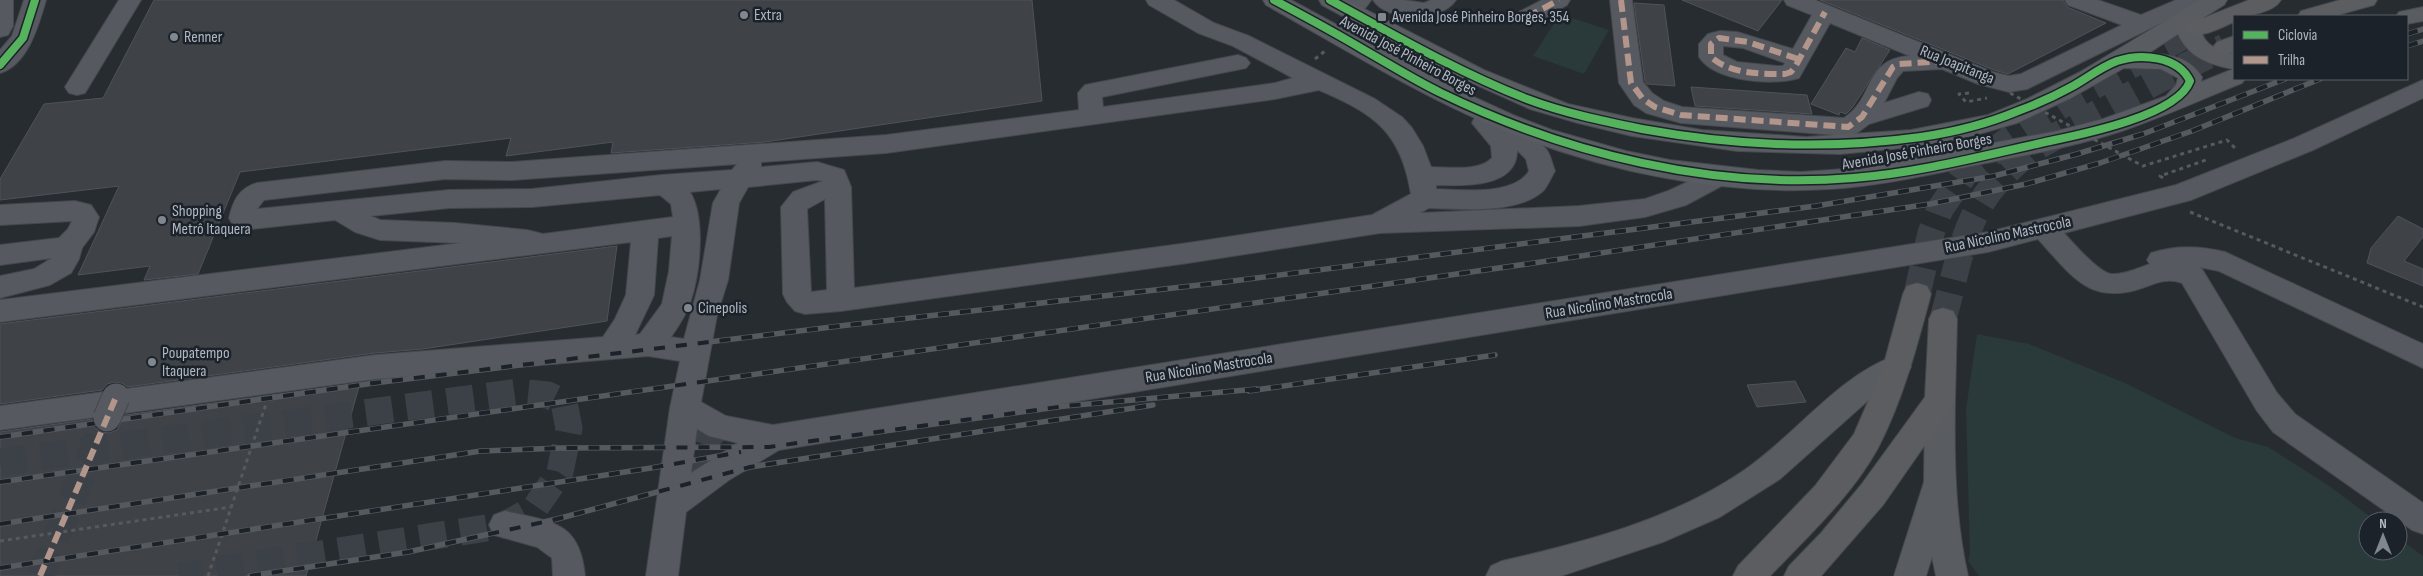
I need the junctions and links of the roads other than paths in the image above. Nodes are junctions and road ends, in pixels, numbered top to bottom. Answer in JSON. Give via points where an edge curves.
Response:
{"nodes":[{"id":1,"x":2,"y":0,"type":"edge"},
{"id":2,"x":55,"y":0,"type":"edge"},
{"id":3,"x":130,"y":0,"type":"edge"},
{"id":4,"x":1157,"y":0,"type":"edge"},
{"id":5,"x":1274,"y":0,"type":"edge"},
{"id":6,"x":1384,"y":0,"type":"edge"},
{"id":7,"x":1445,"y":0,"type":"edge"},
{"id":8,"x":1559,"y":0,"type":"edge"},
{"id":9,"x":1621,"y":0,"type":"edge"},
{"id":10,"x":1795,"y":0,"type":"edge"},
{"id":11,"x":2076,"y":0,"type":"edge"},
{"id":12,"x":2216,"y":0,"type":"edge"},
{"id":13,"x":2270,"y":0,"type":"edge"},
{"id":14,"x":2366,"y":0,"type":"edge"},
{"id":15,"x":1346,"y":3,"type":"edge"},
{"id":16,"x":34,"y":5,"type":"edge"},
{"id":17,"x":1825,"y":12,"type":"junction"},
{"id":18,"x":2196,"y":14,"type":"edge"},
{"id":19,"x":2423,"y":14,"type":"edge"},
{"id":20,"x":2313,"y":15,"type":"edge"},
{"id":21,"x":1527,"y":17,"type":"dead end"},
{"id":22,"x":2408,"y":17,"type":"edge"},
{"id":23,"x":2143,"y":24,"type":"junction"},
{"id":24,"x":1206,"y":28,"type":"junction"},
{"id":25,"x":0,"y":30,"type":"edge"},
{"id":26,"x":2231,"y":51,"type":"edge"},
{"id":27,"x":1798,"y":59,"type":"dead end"},
{"id":28,"x":2120,"y":60,"type":"junction"},
{"id":29,"x":1946,"y":61,"type":"junction"},
{"id":30,"x":1238,"y":62,"type":"junction"},
{"id":31,"x":0,"y":65,"type":"edge"},
{"id":32,"x":2233,"y":77,"type":"edge"},
{"id":33,"x":1319,"y":82,"type":"junction"},
{"id":34,"x":77,"y":87,"type":"dead end"},
{"id":35,"x":2423,"y":88,"type":"edge"},
{"id":36,"x":1440,"y":92,"type":"junction"},
{"id":37,"x":1241,"y":96,"type":"junction"},
{"id":38,"x":1919,"y":100,"type":"dead end"},
{"id":39,"x":2174,"y":101,"type":"junction"},
{"id":40,"x":1092,"y":118,"type":"junction"},
{"id":41,"x":1862,"y":118,"type":"junction"},
{"id":42,"x":1484,"y":123,"type":"junction"},
{"id":43,"x":839,"y":148,"type":"junction"},
{"id":44,"x":758,"y":154,"type":"junction"},
{"id":45,"x":492,"y":172,"type":"junction"},
{"id":46,"x":741,"y":176,"type":"junction"},
{"id":47,"x":1720,"y":176,"type":"junction"},
{"id":48,"x":836,"y":181,"type":"junction"},
{"id":49,"x":661,"y":184,"type":"junction"},
{"id":50,"x":1423,"y":187,"type":"junction"},
{"id":51,"x":480,"y":198,"type":"junction"},
{"id":52,"x":339,"y":210,"type":"junction"},
{"id":53,"x":0,"y":215,"type":"edge"},
{"id":54,"x":1378,"y":224,"type":"junction"},
{"id":55,"x":685,"y":225,"type":"junction"},
{"id":56,"x":2043,"y":228,"type":"junction"},
{"id":57,"x":645,"y":230,"type":"junction"},
{"id":58,"x":70,"y":244,"type":"junction"},
{"id":59,"x":536,"y":245,"type":"junction"},
{"id":60,"x":0,"y":255,"type":"edge"},
{"id":61,"x":2091,"y":274,"type":"junction"},
{"id":62,"x":0,"y":287,"type":"edge"},
{"id":63,"x":1917,"y":294,"type":"tunnel mouth"},
{"id":64,"x":841,"y":300,"type":"junction"},
{"id":65,"x":0,"y":311,"type":"edge"},
{"id":66,"x":1943,"y":319,"type":"tunnel mouth"},
{"id":67,"x":648,"y":345,"type":"junction"},
{"id":68,"x":611,"y":348,"type":"junction"},
{"id":69,"x":696,"y":352,"type":"junction"},
{"id":70,"x":2423,"y":357,"type":"edge"},
{"id":71,"x":1897,"y":367,"type":"junction"},
{"id":72,"x":1940,"y":400,"type":"junction"},
{"id":73,"x":685,"y":408,"type":"junction"},
{"id":74,"x":0,"y":418,"type":"edge"},
{"id":75,"x":773,"y":438,"type":"junction"},
{"id":76,"x":1939,"y":477,"type":"junction"},
{"id":77,"x":672,"y":505,"type":"junction"},
{"id":78,"x":2423,"y":520,"type":"edge"},
{"id":79,"x":505,"y":525,"type":"dead end"},
{"id":80,"x":570,"y":576,"type":"edge"},
{"id":81,"x":662,"y":576,"type":"edge"},
{"id":82,"x":1502,"y":576,"type":"edge"},
{"id":83,"x":1749,"y":576,"type":"edge"},
{"id":84,"x":1800,"y":576,"type":"edge"},
{"id":85,"x":1910,"y":576,"type":"edge"},
{"id":86,"x":1952,"y":576,"type":"edge"}],
"edges":[{"from":1,"to":25,"type":"street"},
{"from":2,"to":16,"type":"street"},
{"from":3,"to":34,"type":"street"},
{"from":4,"to":24,"type":"street"},
{"from":5,"to":36,"type":"main road","name":"Avenida José Pinheiro Borges"},
{"from":6,"to":7,"type":"street","via":[[1411,10],[1437,7]]},
{"from":8,"to":21,"type":"street"},
{"from":9,"to":41,"type":"street","via":[[1631,82],[1643,99],[1655,107],[1681,115],[1841,128],[1855,125]]},
{"from":10,"to":17,"type":"street","name":"Rua Joapitanga"},
{"from":11,"to":23,"type":"street"},
{"from":12,"to":18,"type":"main road","name":"Avenida José Pinheiro Borges"},
{"from":13,"to":18,"type":"highway"},
{"from":14,"to":20,"type":"highway"},
{"from":15,"to":28,"type":"main road","name":"Avenida José Pinheiro Borges","via":[[1460,69],[1528,99],[1595,119],[1666,134],[1757,146],[1876,143],[1977,126],[2032,107]]},
{"from":16,"to":31,"type":"street","via":[[23,38]]},
{"from":17,"to":27,"type":"street"},
{"from":17,"to":29,"type":"street","name":"Rua Joapitanga"},
{"from":18,"to":23,"type":"street","name":"Rua Joapitanga","via":[[2174,8]]},
{"from":18,"to":26,"type":"main road","via":[[2188,26],[2191,39],[2212,56]]},
{"from":18,"to":28,"type":"main road","name":"Avenida José Pinheiro Borges"},
{"from":19,"to":22,"type":"main road"},
{"from":23,"to":29,"type":"street","name":"Rua Joapitanga","via":[[2041,75],[2016,84],[1994,80]]},
{"from":24,"to":30,"type":"street"},
{"from":24,"to":33,"type":"street","via":[[1241,41]]},
{"from":28,"to":39,"type":"main road","via":[[2151,59],[2180,67],[2188,74],[2189,84]]},
{"from":29,"to":41,"type":"street","via":[[1893,67]]},
{"from":30,"to":37,"type":"street","via":[[1243,86]]},
{"from":30,"to":40,"type":"street","via":[[1094,91],[1089,97]]},
{"from":32,"to":39,"type":"main road","name":"Avenida José Pinheiro Borges"},
{"from":33,"to":37,"type":"street"},
{"from":33,"to":50,"type":"street","via":[[1379,111],[1397,125],[1410,146]]},
{"from":35,"to":56,"type":"street","name":"Rua Nicolino Mastrocola","via":[[2304,144],[2182,193]]},
{"from":36,"to":42,"type":"street"},
{"from":36,"to":47,"type":"main road","name":"Avenida José Pinheiro Borges","via":[[1506,122],[1575,145],[1648,164]]},
{"from":37,"to":40,"type":"street"},
{"from":38,"to":41,"type":"street"},
{"from":39,"to":47,"type":"main road","name":"Avenida José Pinheiro Borges","via":[[2077,135],[1900,172],[1841,179],[1772,180]]},
{"from":40,"to":43,"type":"street"},
{"from":42,"to":50,"type":"street","via":[[1502,144],[1506,153],[1504,162],[1496,170]]},
{"from":42,"to":50,"type":"street","via":[[1510,134],[1537,155],[1542,171],[1533,185],[1512,195],[1460,200]]},
{"from":43,"to":44,"type":"street"},
{"from":43,"to":48,"type":"street"},
{"from":44,"to":45,"type":"street"},
{"from":44,"to":46,"type":"street"},
{"from":45,"to":51,"type":"street"},
{"from":45,"to":52,"type":"street","via":[[445,170],[258,192],[246,204],[242,218]]},
{"from":46,"to":48,"type":"street","via":[[817,171]]},
{"from":46,"to":49,"type":"street"},
{"from":46,"to":69,"type":"street","via":[[726,204],[714,280]]},
{"from":47,"to":54,"type":"street","via":[[1678,198],[1645,208],[1580,216]]},
{"from":48,"to":64,"type":"street"},
{"from":48,"to":64,"type":"street","via":[[798,201],[794,208],[797,294],[805,303]]},
{"from":49,"to":51,"type":"street","via":[[532,198]]},
{"from":49,"to":55,"type":"street","via":[[680,197],[685,208]]},
{"from":50,"to":54,"type":"street"},
{"from":51,"to":52,"type":"street"},
{"from":52,"to":59,"type":"street","via":[[364,225],[380,230],[509,238],[537,242]]},
{"from":53,"to":58,"type":"street","via":[[82,212],[86,217],[80,234]]},
{"from":54,"to":64,"type":"street"},
{"from":55,"to":57,"type":"street"},
{"from":55,"to":67,"type":"street","via":[[676,304]]},
{"from":56,"to":61,"type":"street"},
{"from":56,"to":75,"type":"street","name":"Rua Nicolino Mastrocola","via":[[1988,242]]},
{"from":57,"to":59,"type":"street"},
{"from":57,"to":68,"type":"street","via":[[640,295]]},
{"from":58,"to":60,"type":"street"},
{"from":58,"to":62,"type":"street","via":[[60,268]]},
{"from":59,"to":65,"type":"street"},
{"from":61,"to":70,"type":"street","via":[[2186,257],[2225,262]]},
{"from":61,"to":78,"type":"street","via":[[2108,284],[2121,284],[2160,270],[2173,269],[2192,276],[2267,402],[2284,423]]},
{"from":63,"to":71,"type":"highway"},
{"from":66,"to":72,"type":"highway"},
{"from":67,"to":68,"type":"street"},
{"from":67,"to":69,"type":"street"},
{"from":68,"to":74,"type":"street","via":[[375,367]]},
{"from":69,"to":73,"type":"street"},
{"from":71,"to":82,"type":"main road","via":[[1862,388],[1793,451],[1737,492],[1687,517],[1624,542]]},
{"from":71,"to":83,"type":"highway","via":[[1866,441],[1826,496]]},
{"from":72,"to":76,"type":"main road"},
{"from":72,"to":84,"type":"highway","via":[[1872,495]]},
{"from":73,"to":75,"type":"street","name":"Rua Nicolino Mastrocola","via":[[720,427]]},
{"from":73,"to":77,"type":"street"},
{"from":75,"to":77,"type":"street","name":"Rua Nicolino Mastrocola","via":[[718,471]]},
{"from":76,"to":85,"type":"main road"},
{"from":76,"to":86,"type":"main road"},
{"from":77,"to":81,"type":"street"},
{"from":79,"to":80,"type":"street","via":[[557,542],[566,552]]}]}
